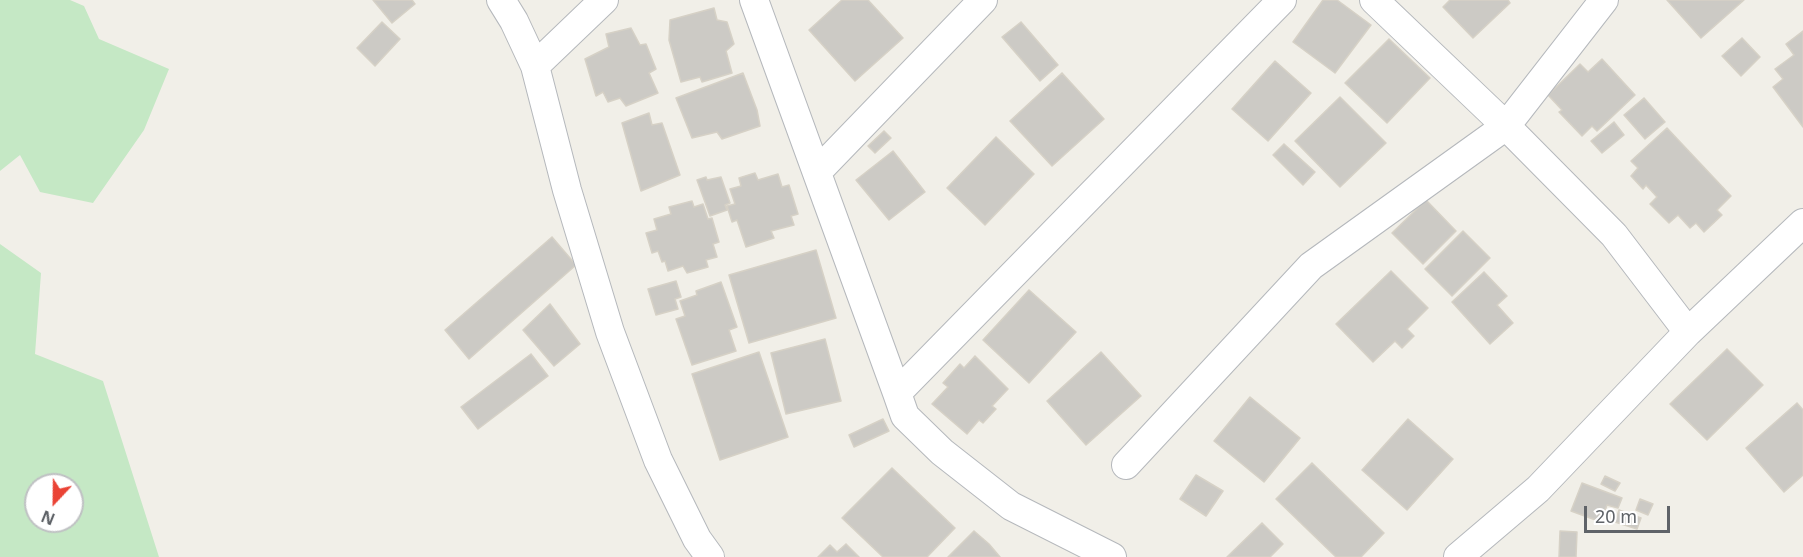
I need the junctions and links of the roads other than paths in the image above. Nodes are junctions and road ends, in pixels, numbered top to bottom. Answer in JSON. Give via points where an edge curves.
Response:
{"nodes":[{"id":1,"x":501,"y":0,"type":"edge"},
{"id":2,"x":604,"y":0,"type":"edge"},
{"id":3,"x":754,"y":0,"type":"edge"},
{"id":4,"x":983,"y":0,"type":"edge"},
{"id":5,"x":1282,"y":0,"type":"edge"},
{"id":6,"x":1374,"y":0,"type":"edge"},
{"id":7,"x":1604,"y":0,"type":"edge"},
{"id":8,"x":534,"y":66,"type":"junction"},
{"id":9,"x":1506,"y":126,"type":"junction"},
{"id":10,"x":817,"y":172,"type":"junction"},
{"id":11,"x":1803,"y":223,"type":"edge"},
{"id":12,"x":1688,"y":332,"type":"junction"},
{"id":13,"x":897,"y":393,"type":"junction"},
{"id":14,"x":1126,"y":465,"type":"dead end"},
{"id":15,"x":710,"y":557,"type":"edge"},
{"id":16,"x":1112,"y":557,"type":"edge"},
{"id":17,"x":1458,"y":557,"type":"edge"}],
"edges":[{"from":1,"to":8,"type":"street"},
{"from":2,"to":8,"type":"street"},
{"from":3,"to":10,"type":"street"},
{"from":4,"to":10,"type":"street"},
{"from":5,"to":13,"type":"street"},
{"from":6,"to":9,"type":"street"},
{"from":7,"to":9,"type":"street"},
{"from":8,"to":15,"type":"street","via":[[610,332],[658,460]]},
{"from":9,"to":12,"type":"street","via":[[1614,236]]},
{"from":9,"to":14,"type":"street","via":[[1311,266]]},
{"from":10,"to":13,"type":"street"},
{"from":11,"to":12,"type":"street"},
{"from":12,"to":17,"type":"street","via":[[1538,489]]},
{"from":13,"to":16,"type":"street","via":[[905,416],[934,445],[1011,506]]}]}
